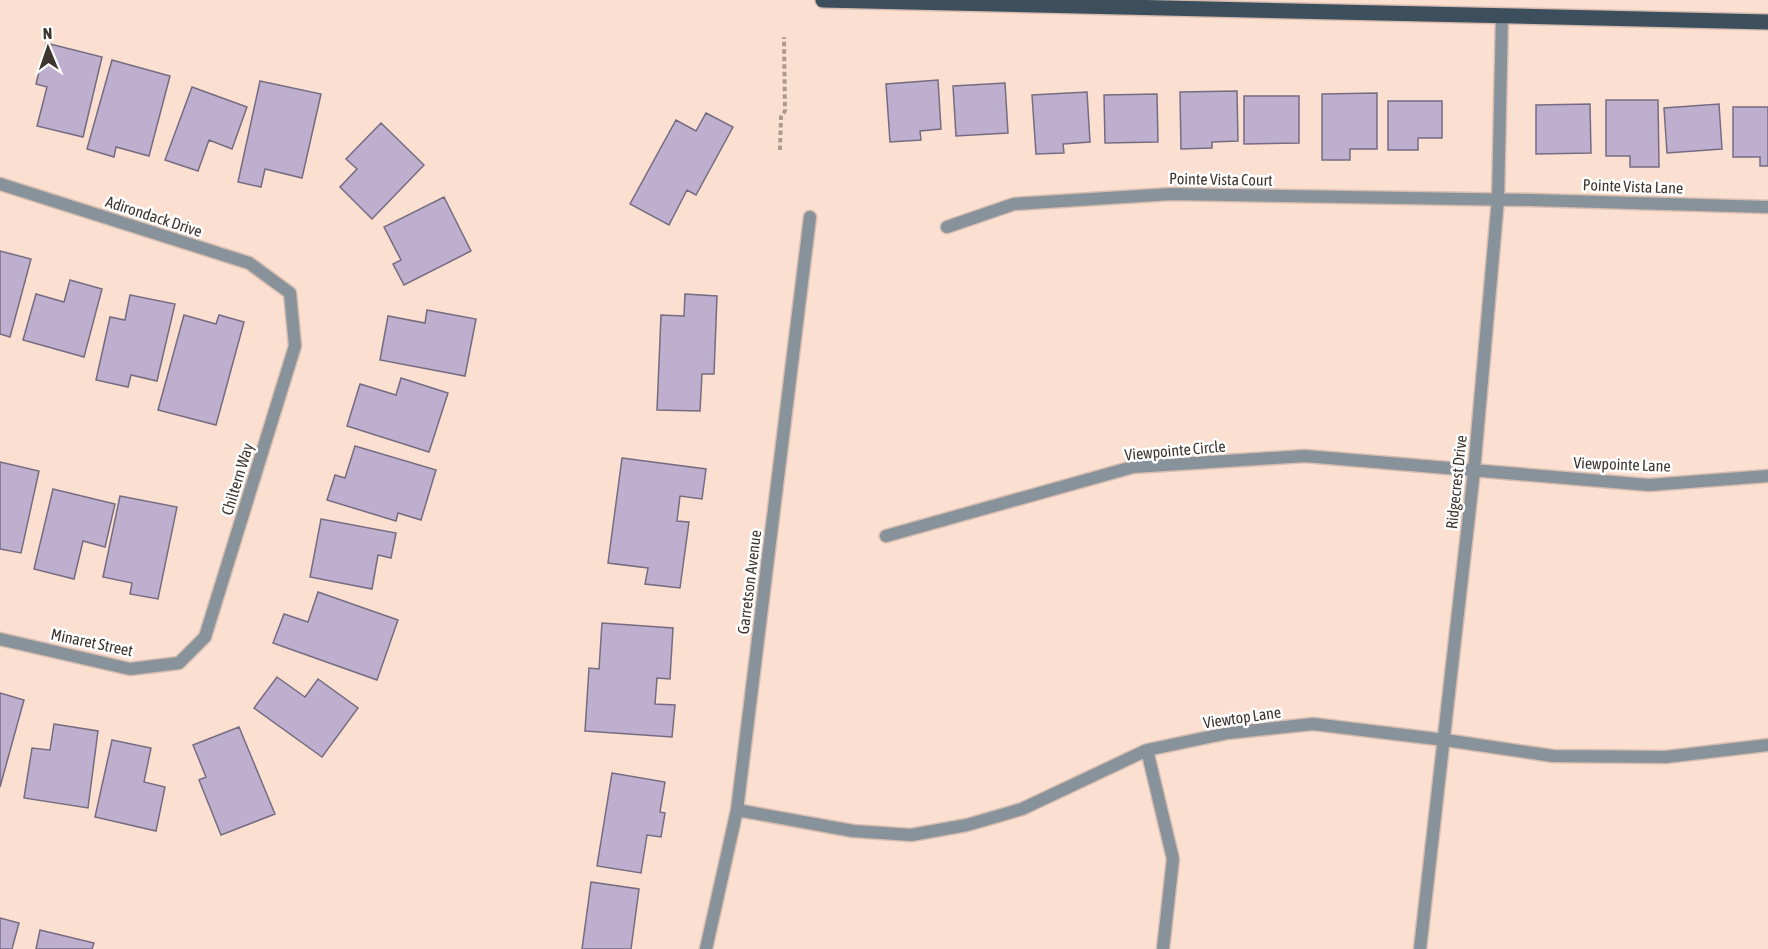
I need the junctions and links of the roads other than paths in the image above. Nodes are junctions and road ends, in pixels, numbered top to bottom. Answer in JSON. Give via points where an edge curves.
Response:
{"nodes":[{"id":1,"x":823,"y":0,"type":"edge"},
{"id":2,"x":1502,"y":16,"type":"junction"},
{"id":3,"x":1768,"y":22,"type":"edge"},
{"id":4,"x":0,"y":184,"type":"edge"},
{"id":5,"x":1497,"y":200,"type":"junction"},
{"id":6,"x":1768,"y":207,"type":"edge"},
{"id":7,"x":810,"y":217,"type":"dead end"},
{"id":8,"x":947,"y":227,"type":"dead end"},
{"id":9,"x":290,"y":293,"type":"joint"},
{"id":10,"x":1474,"y":471,"type":"junction"},
{"id":11,"x":1768,"y":476,"type":"edge"},
{"id":12,"x":886,"y":536,"type":"dead end"},
{"id":13,"x":0,"y":639,"type":"edge"},
{"id":14,"x":179,"y":663,"type":"joint"},
{"id":15,"x":1445,"y":740,"type":"junction"},
{"id":16,"x":1768,"y":745,"type":"edge"},
{"id":17,"x":1147,"y":750,"type":"junction"},
{"id":18,"x":737,"y":810,"type":"junction"},
{"id":19,"x":705,"y":949,"type":"edge"},
{"id":20,"x":1163,"y":949,"type":"edge"},
{"id":21,"x":1420,"y":949,"type":"edge"}],
"edges":[{"from":1,"to":2,"type":"main road"},
{"from":2,"to":3,"type":"main road"},
{"from":2,"to":5,"type":"street","name":"Ridgecrest Drive"},
{"from":4,"to":9,"type":"street","name":"Adirondack Drive","via":[[249,263]]},
{"from":5,"to":6,"type":"street","name":"Pointe Vista Lane"},
{"from":5,"to":8,"type":"street","name":"Pointe Vista Court","via":[[1171,194],[1014,204]]},
{"from":5,"to":10,"type":"street","name":"Ridgecrest Drive"},
{"from":7,"to":18,"type":"street","name":"Garretson Avenue"},
{"from":9,"to":14,"type":"street","name":"Chiltern Way","via":[[295,346],[205,637]]},
{"from":10,"to":11,"type":"street","name":"Viewpointe Lane","via":[[1649,485]]},
{"from":10,"to":12,"type":"street","name":"Viewpointe Circle","via":[[1305,456],[1133,467]]},
{"from":10,"to":15,"type":"street","name":"Ridgecrest Drive"},
{"from":13,"to":14,"type":"street","name":"Minaret Street","via":[[130,669]]},
{"from":15,"to":16,"type":"street","name":"Viewtop Lane","via":[[1553,756],[1666,757]]},
{"from":15,"to":17,"type":"street","name":"Viewtop Lane","via":[[1314,724],[1228,733]]},
{"from":15,"to":21,"type":"street","name":"Ridgecrest Drive"},
{"from":17,"to":18,"type":"street","name":"Viewtop Lane","via":[[1022,809],[967,825],[911,835],[853,831]]},
{"from":17,"to":20,"type":"street","via":[[1173,859]]},
{"from":18,"to":19,"type":"street","name":"Garretson Avenue"}]}
